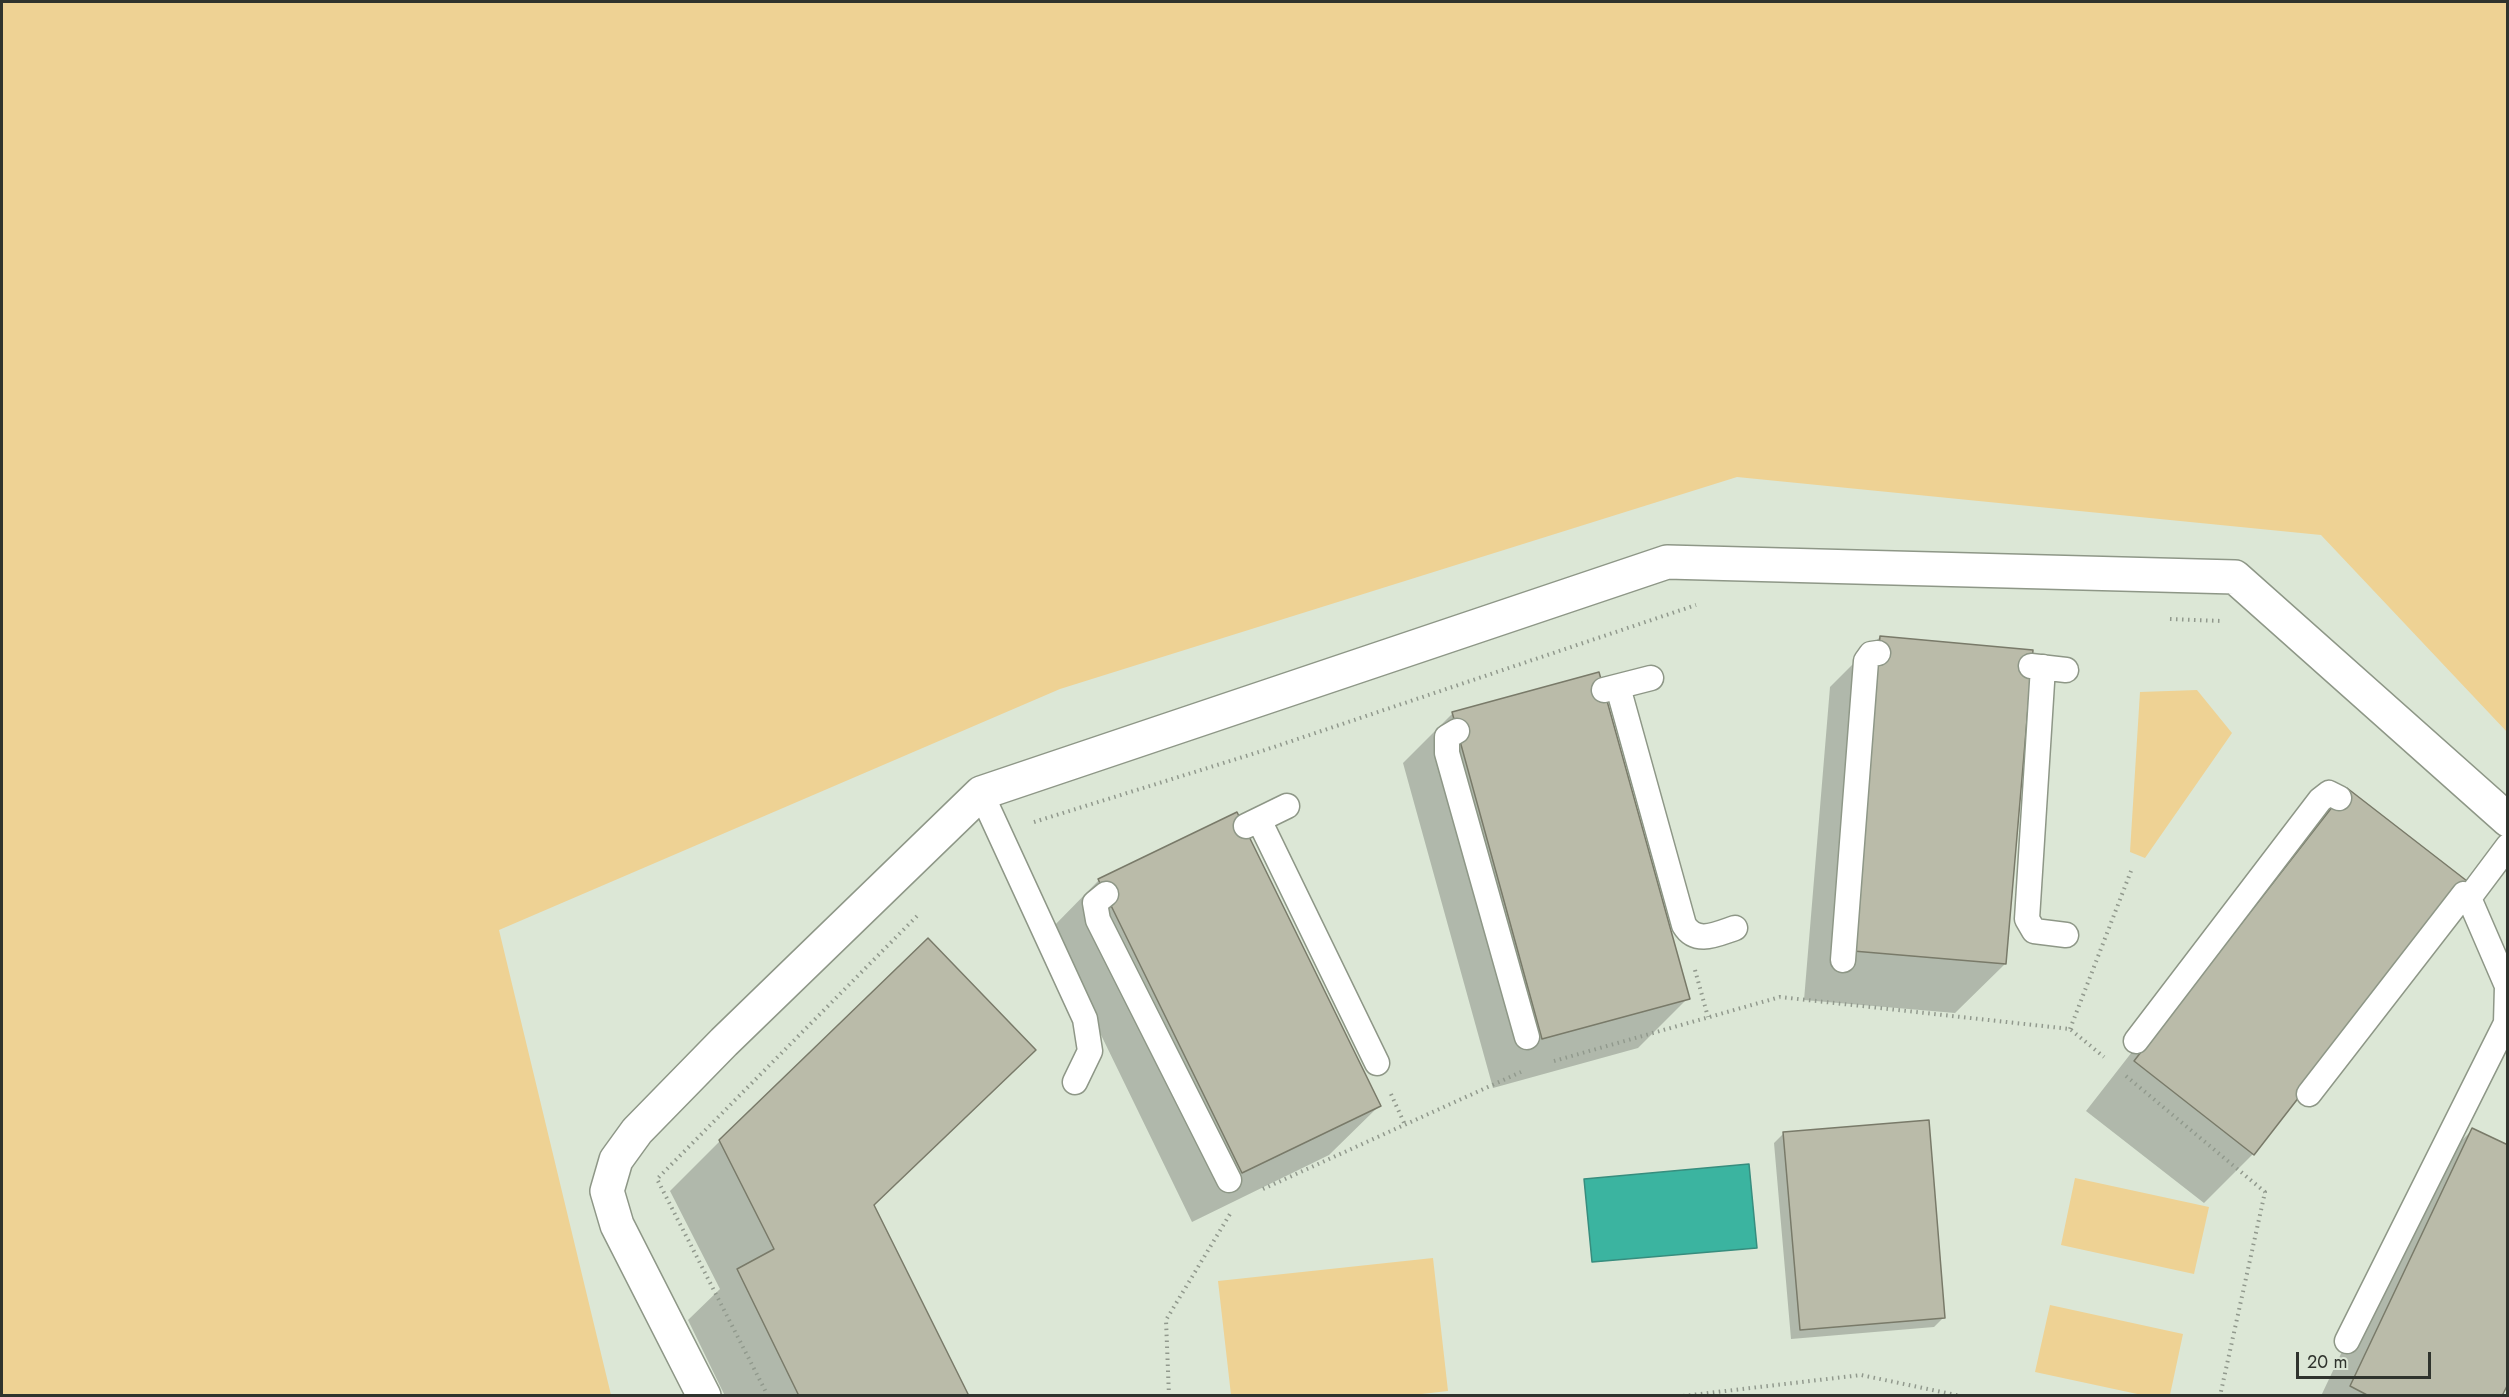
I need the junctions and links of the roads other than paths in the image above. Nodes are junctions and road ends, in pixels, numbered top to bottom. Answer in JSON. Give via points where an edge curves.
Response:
{"nodes":[{"id":1,"x":1878,"y":653,"type":"dead end"},
{"id":2,"x":2047,"y":668,"type":"dead end"},
{"id":3,"x":1651,"y":678,"type":"dead end"},
{"id":4,"x":1457,"y":731,"type":"dead end"},
{"id":5,"x":981,"y":793,"type":"junction"},
{"id":6,"x":2339,"y":798,"type":"dead end"},
{"id":7,"x":1287,"y":806,"type":"dead end"},
{"id":8,"x":2508,"y":820,"type":"edge"},
{"id":9,"x":2508,"y":846,"type":"edge"},
{"id":10,"x":1106,"y":894,"type":"dead end"},
{"id":11,"x":2464,"y":894,"type":"junction"},
{"id":12,"x":1735,"y":928,"type":"dead end"},
{"id":13,"x":2066,"y":935,"type":"dead end"},
{"id":14,"x":1843,"y":960,"type":"dead end"},
{"id":15,"x":1527,"y":1037,"type":"dead end"},
{"id":16,"x":2136,"y":1041,"type":"dead end"},
{"id":17,"x":1377,"y":1063,"type":"dead end"},
{"id":18,"x":1075,"y":1082,"type":"dead end"},
{"id":19,"x":2309,"y":1094,"type":"dead end"},
{"id":20,"x":1229,"y":1180,"type":"dead end"},
{"id":21,"x":2347,"y":1341,"type":"dead end"},
{"id":22,"x":704,"y":1395,"type":"edge"}],
"edges":[{"from":1,"to":14,"type":"lane","via":[[1871,654],[1866,662]]},
{"from":2,"to":13,"type":"lane","via":[[2027,919],[2034,931]]},
{"from":3,"to":12,"type":"lane","via":[[1611,688],[1684,925],[1696,936],[1704,937]]},
{"from":4,"to":15,"type":"lane","via":[[1447,737],[1447,753]]},
{"from":5,"to":8,"type":"street","via":[[1667,562],[2235,577]]},
{"from":5,"to":18,"type":"lane","via":[[1085,1019],[1090,1051]]},
{"from":5,"to":22,"type":"street","via":[[724,1042],[637,1131],[616,1160],[607,1191],[617,1226]]},
{"from":6,"to":16,"type":"lane","via":[[2329,793],[2320,800]]},
{"from":7,"to":17,"type":"lane","via":[[1252,823]]},
{"from":9,"to":11,"type":"lane"},
{"from":10,"to":20,"type":"lane","via":[[1095,903],[1098,920]]},
{"from":11,"to":19,"type":"lane"},
{"from":11,"to":21,"type":"lane","via":[[2507,986],[2506,1023]]}]}
